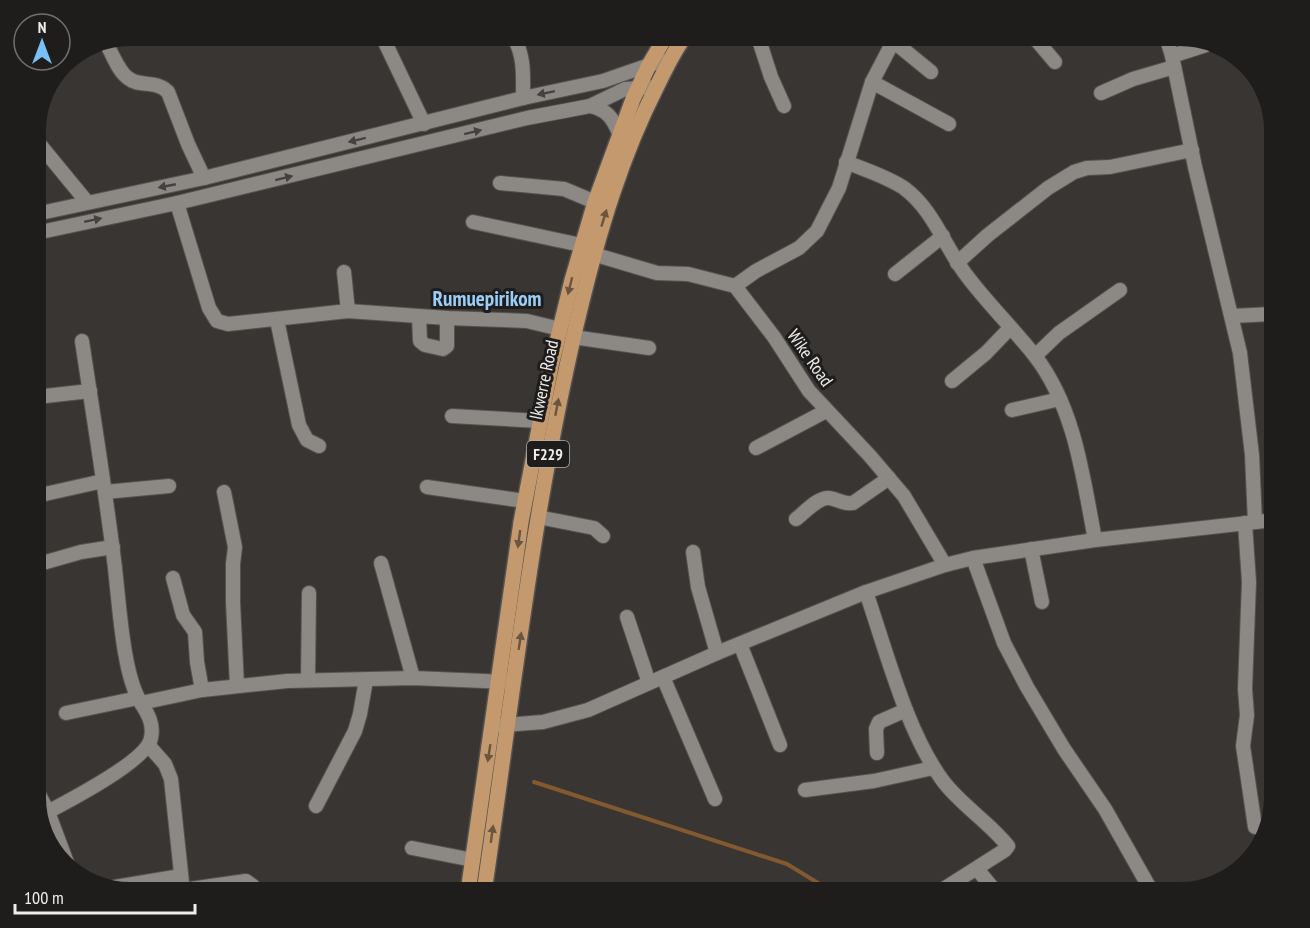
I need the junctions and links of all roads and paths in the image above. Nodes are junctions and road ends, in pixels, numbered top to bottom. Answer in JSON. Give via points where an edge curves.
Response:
{"nodes":[{"id":1,"x":387,"y":46,"type":"edge"},
{"id":2,"x":518,"y":46,"type":"edge"},
{"id":3,"x":660,"y":46,"type":"edge"},
{"id":4,"x":679,"y":46,"type":"edge"},
{"id":5,"x":761,"y":46,"type":"edge"},
{"id":6,"x":890,"y":46,"type":"edge"},
{"id":7,"x":903,"y":46,"type":"edge"},
{"id":8,"x":1042,"y":46,"type":"edge"},
{"id":9,"x":1169,"y":46,"type":"edge"},
{"id":10,"x":1199,"y":48,"type":"edge"},
{"id":11,"x":110,"y":49,"type":"edge"},
{"id":12,"x":670,"y":60,"type":"junction"},
{"id":13,"x":1173,"y":61,"type":"junction"},
{"id":14,"x":1055,"y":62,"type":"dead end"},
{"id":15,"x":649,"y":65,"type":"junction"},
{"id":16,"x":931,"y":72,"type":"dead end"},
{"id":17,"x":603,"y":81,"type":"junction"},
{"id":18,"x":873,"y":82,"type":"junction"},
{"id":19,"x":656,"y":87,"type":"junction"},
{"id":20,"x":632,"y":92,"type":"junction"},
{"id":21,"x":1101,"y":93,"type":"dead end"},
{"id":22,"x":523,"y":98,"type":"junction"},
{"id":23,"x":590,"y":106,"type":"junction"},
{"id":24,"x":784,"y":106,"type":"dead end"},
{"id":25,"x":638,"y":123,"type":"junction"},
{"id":26,"x":424,"y":124,"type":"junction"},
{"id":27,"x":949,"y":124,"type":"dead end"},
{"id":28,"x":619,"y":133,"type":"junction"},
{"id":29,"x":1192,"y":150,"type":"junction"},
{"id":30,"x":47,"y":153,"type":"edge"},
{"id":31,"x":846,"y":162,"type":"junction"},
{"id":32,"x":204,"y":178,"type":"junction"},
{"id":33,"x":500,"y":183,"type":"dead end"},
{"id":34,"x":87,"y":202,"type":"junction"},
{"id":35,"x":595,"y":202,"type":"junction"},
{"id":36,"x":177,"y":203,"type":"junction"},
{"id":37,"x":47,"y":211,"type":"edge"},
{"id":38,"x":473,"y":222,"type":"dead end"},
{"id":39,"x":47,"y":231,"type":"edge"},
{"id":40,"x":943,"y":236,"type":"junction"},
{"id":41,"x":587,"y":250,"type":"junction"},
{"id":42,"x":957,"y":263,"type":"junction"},
{"id":43,"x":344,"y":272,"type":"dead end"},
{"id":44,"x":895,"y":274,"type":"dead end"},
{"id":45,"x":735,"y":286,"type":"junction"},
{"id":46,"x":1120,"y":290,"type":"dead end"},
{"id":47,"x":348,"y":311,"type":"junction"},
{"id":48,"x":1264,"y":314,"type":"edge"},
{"id":49,"x":419,"y":316,"type":"junction"},
{"id":50,"x":1232,"y":316,"type":"junction"},
{"id":51,"x":447,"y":318,"type":"junction"},
{"id":52,"x":278,"y":320,"type":"junction"},
{"id":53,"x":1010,"y":328,"type":"junction"},
{"id":54,"x":566,"y":333,"type":"junction"},
{"id":55,"x":82,"y":341,"type":"dead end"},
{"id":56,"x":649,"y":348,"type":"dead end"},
{"id":57,"x":1035,"y":356,"type":"junction"},
{"id":58,"x":952,"y":381,"type":"dead end"},
{"id":59,"x":90,"y":391,"type":"junction"},
{"id":60,"x":47,"y":397,"type":"edge"},
{"id":61,"x":1060,"y":399,"type":"junction"},
{"id":62,"x":1012,"y":410,"type":"dead end"},
{"id":63,"x":826,"y":411,"type":"junction"},
{"id":64,"x":452,"y":416,"type":"dead end"},
{"id":65,"x":540,"y":421,"type":"junction"},
{"id":66,"x":319,"y":446,"type":"dead end"},
{"id":67,"x":756,"y":448,"type":"dead end"},
{"id":68,"x":889,"y":478,"type":"junction"},
{"id":69,"x":104,"y":486,"type":"junction"},
{"id":70,"x":169,"y":486,"type":"dead end"},
{"id":71,"x":427,"y":487,"type":"dead end"},
{"id":72,"x":224,"y":492,"type":"dead end"},
{"id":73,"x":47,"y":494,"type":"edge"},
{"id":74,"x":525,"y":501,"type":"junction"},
{"id":75,"x":538,"y":517,"type":"junction"},
{"id":76,"x":796,"y":519,"type":"dead end"},
{"id":77,"x":1264,"y":521,"type":"edge"},
{"id":78,"x":1250,"y":523,"type":"junction"},
{"id":79,"x":603,"y":536,"type":"dead end"},
{"id":80,"x":1095,"y":540,"type":"junction"},
{"id":81,"x":113,"y":547,"type":"junction"},
{"id":82,"x":1031,"y":549,"type":"junction"},
{"id":83,"x":693,"y":552,"type":"dead end"},
{"id":84,"x":972,"y":558,"type":"junction"},
{"id":85,"x":47,"y":562,"type":"edge"},
{"id":86,"x":381,"y":563,"type":"dead end"},
{"id":87,"x":945,"y":565,"type":"junction"},
{"id":88,"x":173,"y":578,"type":"dead end"},
{"id":89,"x":866,"y":592,"type":"junction"},
{"id":90,"x":309,"y":593,"type":"dead end"},
{"id":91,"x":1042,"y":602,"type":"dead end"},
{"id":92,"x":627,"y":617,"type":"dead end"},
{"id":93,"x":740,"y":644,"type":"junction"},
{"id":94,"x":717,"y":653,"type":"junction"},
{"id":95,"x":663,"y":677,"type":"junction"},
{"id":96,"x":413,"y":678,"type":"junction"},
{"id":97,"x":308,"y":680,"type":"junction"},
{"id":98,"x":366,"y":680,"type":"junction"},
{"id":99,"x":506,"y":682,"type":"junction"},
{"id":100,"x":650,"y":683,"type":"junction"},
{"id":101,"x":237,"y":686,"type":"junction"},
{"id":102,"x":202,"y":690,"type":"junction"},
{"id":103,"x":140,"y":701,"type":"junction"},
{"id":104,"x":906,"y":710,"type":"junction"},
{"id":105,"x":66,"y":713,"type":"dead end"},
{"id":106,"x":500,"y":726,"type":"junction"},
{"id":107,"x":780,"y":745,"type":"dead end"},
{"id":108,"x":149,"y":746,"type":"junction"},
{"id":109,"x":877,"y":753,"type":"dead end"},
{"id":110,"x":933,"y":768,"type":"junction"},
{"id":111,"x":805,"y":790,"type":"dead end"},
{"id":112,"x":715,"y":799,"type":"dead end"},
{"id":113,"x":316,"y":806,"type":"dead end"},
{"id":114,"x":48,"y":812,"type":"edge"},
{"id":115,"x":1255,"y":827,"type":"dead end"},
{"id":116,"x":412,"y":848,"type":"dead end"},
{"id":117,"x":473,"y":860,"type":"junction"},
{"id":118,"x":976,"y":869,"type":"junction"},
{"id":119,"x":182,"y":882,"type":"edge"},
{"id":120,"x":470,"y":882,"type":"edge"},
{"id":121,"x":484,"y":882,"type":"edge"},
{"id":122,"x":957,"y":882,"type":"edge"},
{"id":123,"x":987,"y":882,"type":"edge"},
{"id":124,"x":1146,"y":882,"type":"edge"}],
"edges":[{"from":1,"to":26,"type":"street"},
{"from":2,"to":22,"type":"street","via":[[523,64]]},
{"from":3,"to":15,"type":"main road","name":"Ikwerre Road","number":"F229"},
{"from":4,"to":12,"type":"main road","name":"Ikwerre Road","number":"F229"},
{"from":5,"to":24,"type":"street"},
{"from":6,"to":18,"type":"street"},
{"from":7,"to":16,"type":"street"},
{"from":8,"to":14,"type":"street"},
{"from":9,"to":13,"type":"street"},
{"from":10,"to":13,"type":"street"},
{"from":11,"to":32,"type":"street","via":[[126,77],[133,82],[156,84],[168,92]]},
{"from":12,"to":15,"type":"street"},
{"from":12,"to":19,"type":"main road","name":"Ikwerre Road","number":"F229"},
{"from":13,"to":21,"type":"street"},
{"from":13,"to":29,"type":"street"},
{"from":15,"to":17,"type":"street"},
{"from":15,"to":20,"type":"main road","name":"Ikwerre Road","number":"F229"},
{"from":17,"to":20,"type":"street"},
{"from":17,"to":22,"type":"street","one_way":true},
{"from":18,"to":27,"type":"street"},
{"from":18,"to":31,"type":"street"},
{"from":19,"to":20,"type":"street"},
{"from":19,"to":25,"type":"main road","name":"Ikwerre Road","number":"F229"},
{"from":20,"to":23,"type":"street"},
{"from":20,"to":25,"type":"street"},
{"from":20,"to":28,"type":"main road","name":"Ikwerre Road","number":"F229"},
{"from":22,"to":26,"type":"street"},
{"from":23,"to":28,"type":"street","via":[[609,113]]},
{"from":36,"to":23,"type":"street","one_way":true},
{"from":41,"to":25,"type":"main road","name":"Ikwerre Road","number":"F229","one_way":true},
{"from":26,"to":32,"type":"street","one_way":true},
{"from":28,"to":35,"type":"main road","name":"Ikwerre Road","number":"F229"},
{"from":29,"to":42,"type":"street","via":[[1074,172],[1048,188]]},
{"from":29,"to":50,"type":"street"},
{"from":30,"to":34,"type":"street"},
{"from":31,"to":40,"type":"street","via":[[886,177],[905,189]]},
{"from":31,"to":45,"type":"street","via":[[839,188],[817,231],[799,248]]},
{"from":32,"to":34,"type":"street","one_way":true},
{"from":33,"to":35,"type":"street","via":[[564,189]]},
{"from":34,"to":37,"type":"street"},
{"from":35,"to":41,"type":"main road","name":"Ikwerre Road","number":"F229"},
{"from":39,"to":36,"type":"street","one_way":true},
{"from":36,"to":52,"type":"street","via":[[209,308],[217,321],[228,324]]},
{"from":38,"to":41,"type":"street"},
{"from":40,"to":42,"type":"street"},
{"from":40,"to":44,"type":"street"},
{"from":41,"to":45,"type":"street","via":[[657,273],[688,274]]},
{"from":41,"to":54,"type":"main road","name":"Ikwerre Road","number":"F229"},
{"from":42,"to":53,"type":"street"},
{"from":43,"to":47,"type":"street"},
{"from":45,"to":63,"type":"street","name":"Wike Road"},
{"from":46,"to":57,"type":"street","via":[[1059,333]]},
{"from":47,"to":49,"type":"street"},
{"from":47,"to":52,"type":"street"},
{"from":48,"to":50,"type":"street"},
{"from":49,"to":51,"type":"street"},
{"from":49,"to":51,"type":"street","via":[[420,341],[443,349],[448,340]]},
{"from":50,"to":78,"type":"street","via":[[1252,455]]},
{"from":51,"to":54,"type":"street","via":[[527,321]]},
{"from":52,"to":66,"type":"street","via":[[299,425],[307,440]]},
{"from":53,"to":57,"type":"street"},
{"from":53,"to":58,"type":"street"},
{"from":54,"to":56,"type":"street"},
{"from":54,"to":65,"type":"main road","name":"Ikwerre Road","number":"F229"},
{"from":75,"to":54,"type":"main road","name":"Ikwerre Road","number":"F229","one_way":true},
{"from":55,"to":59,"type":"street"},
{"from":57,"to":61,"type":"street"},
{"from":59,"to":60,"type":"street"},
{"from":59,"to":69,"type":"street"},
{"from":61,"to":62,"type":"street"},
{"from":61,"to":80,"type":"street","via":[[1079,457]]},
{"from":63,"to":67,"type":"street"},
{"from":63,"to":68,"type":"street","name":"Wike Road"},
{"from":64,"to":65,"type":"street"},
{"from":65,"to":74,"type":"main road","name":"Ikwerre Road","number":"F229"},
{"from":68,"to":76,"type":"street","via":[[853,503],[822,499]]},
{"from":68,"to":87,"type":"street","name":"Wike Road"},
{"from":69,"to":70,"type":"street"},
{"from":69,"to":73,"type":"street"},
{"from":69,"to":81,"type":"street"},
{"from":71,"to":74,"type":"street"},
{"from":72,"to":101,"type":"street","via":[[235,547]]},
{"from":74,"to":99,"type":"main road","name":"Ikwerre Road","number":"F229","one_way":true},
{"from":75,"to":79,"type":"street","via":[[594,528]]},
{"from":99,"to":75,"type":"main road","name":"Ikwerre Road","number":"F229","one_way":true},
{"from":77,"to":78,"type":"street"},
{"from":78,"to":80,"type":"street"},
{"from":78,"to":115,"type":"street","via":[[1247,715],[1243,746]]},
{"from":80,"to":82,"type":"street"},
{"from":81,"to":85,"type":"street"},
{"from":81,"to":103,"type":"street","via":[[125,644]]},
{"from":82,"to":84,"type":"street"},
{"from":82,"to":91,"type":"street"},
{"from":83,"to":94,"type":"street","via":[[698,587]]},
{"from":84,"to":87,"type":"street"},
{"from":84,"to":124,"type":"street","via":[[1004,643],[1027,687],[1105,808]]},
{"from":86,"to":96,"type":"street"},
{"from":87,"to":89,"type":"street"},
{"from":88,"to":102,"type":"street","via":[[183,615],[195,632]]},
{"from":89,"to":93,"type":"street"},
{"from":89,"to":104,"type":"street"},
{"from":90,"to":97,"type":"street"},
{"from":92,"to":100,"type":"street"},
{"from":93,"to":94,"type":"street"},
{"from":93,"to":107,"type":"street"},
{"from":94,"to":95,"type":"street"},
{"from":95,"to":100,"type":"street"},
{"from":95,"to":112,"type":"street"},
{"from":96,"to":98,"type":"street"},
{"from":96,"to":99,"type":"street"},
{"from":97,"to":98,"type":"street"},
{"from":97,"to":101,"type":"street"},
{"from":98,"to":113,"type":"street","via":[[355,732]]},
{"from":99,"to":106,"type":"main road","name":"Ikwerre Road","number":"F229"},
{"from":100,"to":106,"type":"street","via":[[588,710],[543,722]]},
{"from":101,"to":102,"type":"street"},
{"from":102,"to":103,"type":"street"},
{"from":103,"to":105,"type":"street"},
{"from":103,"to":108,"type":"street","via":[[150,718]]},
{"from":104,"to":109,"type":"street","via":[[879,722]]},
{"from":104,"to":110,"type":"street"},
{"from":106,"to":117,"type":"main road","name":"Ikwerre Road","number":"F229","one_way":true},
{"from":121,"to":106,"type":"main road","name":"Ikwerre Road","number":"F229","one_way":true},
{"from":108,"to":114,"type":"street","via":[[133,762]]},
{"from":108,"to":119,"type":"street","via":[[165,764],[171,779]]},
{"from":110,"to":111,"type":"street"},
{"from":110,"to":118,"type":"street","via":[[1008,846]]},
{"from":116,"to":117,"type":"street"},
{"from":117,"to":120,"type":"main road","name":"Ikwerre Road","number":"F229"},
{"from":118,"to":122,"type":"street"},
{"from":118,"to":123,"type":"street"}]}
